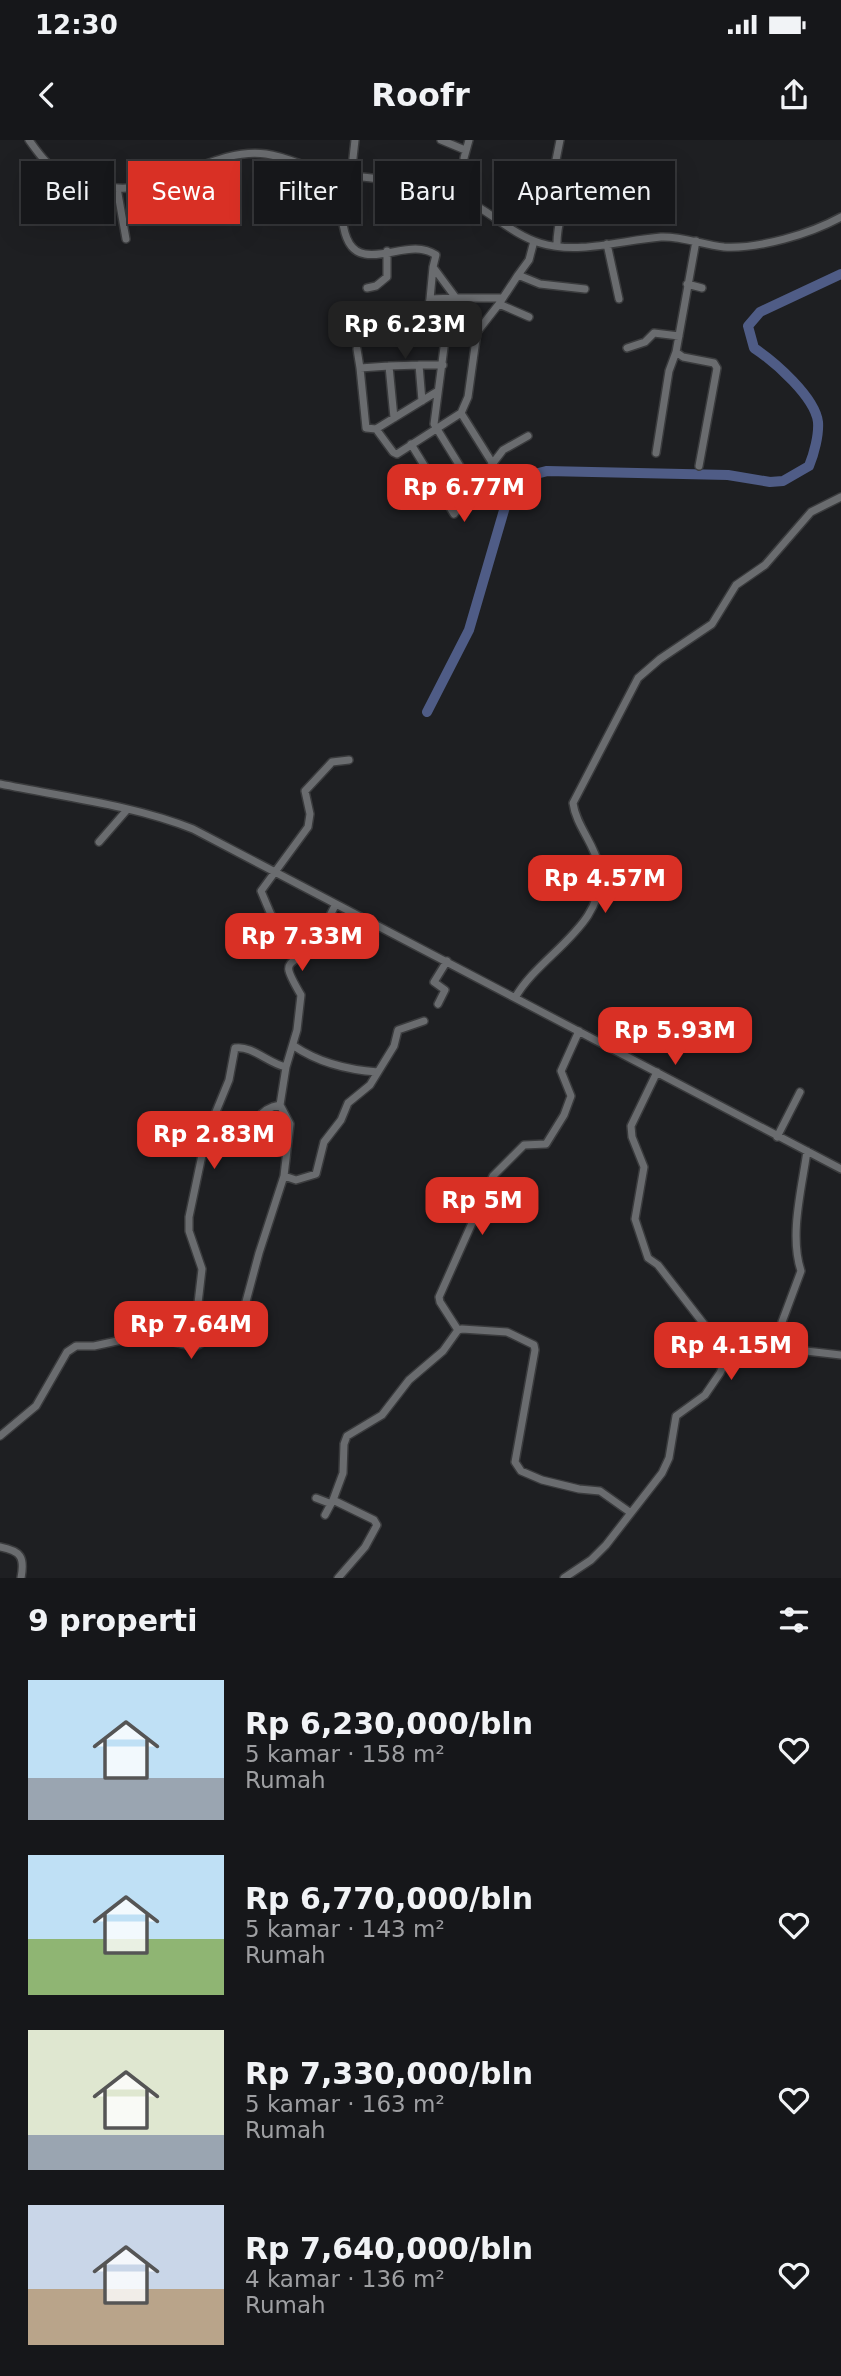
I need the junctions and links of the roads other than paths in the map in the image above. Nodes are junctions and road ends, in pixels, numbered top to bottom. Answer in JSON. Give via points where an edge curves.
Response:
{"nodes":[{"id":1,"x":29,"y":140,"type":"edge"},
{"id":2,"x":355,"y":140,"type":"edge"},
{"id":3,"x":441,"y":140,"type":"edge"},
{"id":4,"x":469,"y":140,"type":"edge"},
{"id":5,"x":560,"y":140,"type":"edge"},
{"id":6,"x":466,"y":150,"type":"junction"},
{"id":7,"x":291,"y":161,"type":"edge"},
{"id":8,"x":350,"y":161,"type":"edge"},
{"id":9,"x":466,"y":161,"type":"edge"},
{"id":10,"x":117,"y":188,"type":"junction"},
{"id":11,"x":480,"y":208,"type":"edge"},
{"id":12,"x":841,"y":217,"type":"edge"},
{"id":13,"x":343,"y":224,"type":"edge"},
{"id":14,"x":127,"y":239,"type":"dead end"},
{"id":15,"x":534,"y":241,"type":"junction"},
{"id":16,"x":696,"y":241,"type":"junction"},
{"id":17,"x":607,"y":244,"type":"junction"},
{"id":18,"x":557,"y":246,"type":"junction"},
{"id":19,"x":387,"y":251,"type":"junction"},
{"id":20,"x":433,"y":267,"type":"junction"},
{"id":21,"x":518,"y":275,"type":"junction"},
{"id":22,"x":687,"y":284,"type":"junction"},
{"id":23,"x":368,"y":288,"type":"dead end"},
{"id":24,"x":702,"y":288,"type":"dead end"},
{"id":25,"x":585,"y":289,"type":"dead end"},
{"id":26,"x":456,"y":298,"type":"junction"},
{"id":27,"x":430,"y":299,"type":"junction"},
{"id":28,"x":619,"y":299,"type":"dead end"},
{"id":29,"x":501,"y":301,"type":"junction"},
{"id":30,"x":529,"y":317,"type":"dead end"},
{"id":31,"x":424,"y":332,"type":"junction"},
{"id":32,"x":446,"y":332,"type":"junction"},
{"id":33,"x":477,"y":332,"type":"junction"},
{"id":34,"x":392,"y":334,"type":"dead end"},
{"id":35,"x":679,"y":336,"type":"junction"},
{"id":36,"x":627,"y":348,"type":"dead end"},
{"id":37,"x":357,"y":349,"type":"dead end"},
{"id":38,"x":676,"y":352,"type":"junction"},
{"id":39,"x":419,"y":365,"type":"junction"},
{"id":40,"x":443,"y":365,"type":"junction"},
{"id":41,"x":389,"y":366,"type":"junction"},
{"id":42,"x":360,"y":368,"type":"junction"},
{"id":43,"x":438,"y":391,"type":"junction"},
{"id":44,"x":422,"y":401,"type":"junction"},
{"id":45,"x":461,"y":413,"type":"junction"},
{"id":46,"x":394,"y":418,"type":"junction"},
{"id":47,"x":435,"y":428,"type":"junction"},
{"id":48,"x":376,"y":429,"type":"junction"},
{"id":49,"x":528,"y":436,"type":"dead end"},
{"id":50,"x":411,"y":444,"type":"junction"},
{"id":51,"x":656,"y":453,"type":"dead end"},
{"id":52,"x":493,"y":464,"type":"junction"},
{"id":53,"x":699,"y":466,"type":"dead end"},
{"id":54,"x":474,"y":489,"type":"junction"},
{"id":55,"x":841,"y":497,"type":"edge"},
{"id":56,"x":349,"y":761,"type":"dead end"},
{"id":57,"x":0,"y":784,"type":"edge"},
{"id":58,"x":126,"y":811,"type":"junction"},
{"id":59,"x":99,"y":842,"type":"dead end"},
{"id":60,"x":275,"y":873,"type":"junction"},
{"id":61,"x":335,"y":904,"type":"junction"},
{"id":62,"x":266,"y":940,"type":"dead end"},
{"id":63,"x":447,"y":961,"type":"junction"},
{"id":64,"x":515,"y":998,"type":"junction"},
{"id":65,"x":438,"y":1004,"type":"dead end"},
{"id":66,"x":424,"y":1021,"type":"dead end"},
{"id":67,"x":579,"y":1031,"type":"junction"},
{"id":68,"x":294,"y":1046,"type":"junction"},
{"id":69,"x":286,"y":1067,"type":"junction"},
{"id":70,"x":378,"y":1072,"type":"junction"},
{"id":71,"x":657,"y":1072,"type":"junction"},
{"id":72,"x":800,"y":1092,"type":"dead end"},
{"id":73,"x":280,"y":1105,"type":"junction"},
{"id":74,"x":777,"y":1137,"type":"junction"},
{"id":75,"x":248,"y":1150,"type":"dead end"},
{"id":76,"x":807,"y":1151,"type":"junction"},
{"id":77,"x":841,"y":1170,"type":"edge"},
{"id":78,"x":284,"y":1176,"type":"junction"},
{"id":79,"x":209,"y":1328,"type":"junction"},
{"id":80,"x":458,"y":1330,"type":"junction"},
{"id":81,"x":731,"y":1349,"type":"junction"},
{"id":82,"x":806,"y":1351,"type":"dead end"},
{"id":83,"x":841,"y":1355,"type":"edge"},
{"id":84,"x":0,"y":1436,"type":"edge"},
{"id":85,"x":316,"y":1499,"type":"dead end"},
{"id":86,"x":331,"y":1502,"type":"junction"},
{"id":87,"x":631,"y":1513,"type":"junction"},
{"id":88,"x":325,"y":1515,"type":"dead end"},
{"id":89,"x":0,"y":1547,"type":"edge"},
{"id":90,"x":21,"y":1578,"type":"edge"},
{"id":91,"x":338,"y":1578,"type":"edge"},
{"id":92,"x":564,"y":1578,"type":"edge"}],
"edges":[{"from":1,"to":10,"type":"street","via":[[44,163],[59,173]]},
{"from":2,"to":8,"type":"street"},
{"from":3,"to":6,"type":"street"},
{"from":4,"to":6,"type":"street"},
{"from":5,"to":18,"type":"street","via":[[554,170],[566,179],[566,192],[557,219]]},
{"from":6,"to":9,"type":"street"},
{"from":7,"to":10,"type":"street","via":[[243,152],[145,185]]},
{"from":10,"to":14,"type":"street"},
{"from":11,"to":15,"type":"street"},
{"from":12,"to":16,"type":"street","via":[[800,234],[739,247]]},
{"from":13,"to":19,"type":"street","via":[[357,251]]},
{"from":15,"to":18,"type":"street"},
{"from":15,"to":21,"type":"street","via":[[529,260]]},
{"from":16,"to":17,"type":"street","via":[[666,237]]},
{"from":16,"to":22,"type":"street"},
{"from":17,"to":18,"type":"street"},
{"from":17,"to":28,"type":"street"},
{"from":19,"to":20,"type":"street","via":[[430,251],[436,255]]},
{"from":19,"to":23,"type":"street","via":[[387,277]]},
{"from":20,"to":26,"type":"street"},
{"from":20,"to":27,"type":"street"},
{"from":21,"to":25,"type":"street","via":[[540,284]]},
{"from":21,"to":29,"type":"street"},
{"from":22,"to":24,"type":"street"},
{"from":22,"to":35,"type":"street"},
{"from":26,"to":27,"type":"street"},
{"from":26,"to":29,"type":"street"},
{"from":27,"to":31,"type":"street"},
{"from":29,"to":30,"type":"street"},
{"from":29,"to":33,"type":"street"},
{"from":31,"to":32,"type":"street"},
{"from":31,"to":34,"type":"street"},
{"from":32,"to":33,"type":"street"},
{"from":32,"to":40,"type":"street"},
{"from":33,"to":45,"type":"street","via":[[468,397]]},
{"from":35,"to":36,"type":"street","via":[[654,333]]},
{"from":35,"to":38,"type":"street"},
{"from":37,"to":42,"type":"street"},
{"from":38,"to":51,"type":"street"},
{"from":38,"to":53,"type":"street","via":[[714,363],[717,368]]},
{"from":39,"to":40,"type":"street"},
{"from":39,"to":41,"type":"street"},
{"from":39,"to":44,"type":"street"},
{"from":40,"to":43,"type":"street"},
{"from":41,"to":42,"type":"street"},
{"from":41,"to":46,"type":"street"},
{"from":42,"to":48,"type":"street","via":[[366,428]]},
{"from":43,"to":44,"type":"street"},
{"from":43,"to":47,"type":"street"},
{"from":44,"to":46,"type":"street"},
{"from":45,"to":47,"type":"street"},
{"from":45,"to":52,"type":"street"},
{"from":46,"to":48,"type":"street"},
{"from":47,"to":50,"type":"street"},
{"from":47,"to":54,"type":"street"},
{"from":48,"to":50,"type":"street","via":[[394,454]]},
{"from":49,"to":52,"type":"street","via":[[503,450]]},
{"from":50,"to":54,"type":"street","via":[[454,514]]},
{"from":52,"to":54,"type":"street"},
{"from":55,"to":64,"type":"street","via":[[811,512],[769,561],[736,585],[712,624],[634,683],[573,803],[598,863],[600,882],[594,905],[581,926],[529,976]]},
{"from":56,"to":60,"type":"street","via":[[332,762],[304,790],[308,827]]},
{"from":57,"to":58,"type":"street"},
{"from":58,"to":59,"type":"street"},
{"from":58,"to":60,"type":"street","via":[[184,825]]},
{"from":60,"to":61,"type":"street"},
{"from":60,"to":62,"type":"street","via":[[261,891],[272,917]]},
{"from":61,"to":63,"type":"street"},
{"from":61,"to":68,"type":"street","via":[[316,941],[290,965],[290,980],[301,995]]},
{"from":63,"to":64,"type":"street"},
{"from":63,"to":65,"type":"street","via":[[433,982],[445,990]]},
{"from":64,"to":67,"type":"street"},
{"from":66,"to":70,"type":"street","via":[[398,1030]]},
{"from":67,"to":71,"type":"street"},
{"from":67,"to":80,"type":"street","via":[[561,1071],[571,1096],[564,1115],[547,1144],[524,1145],[493,1176],[439,1297]]},
{"from":68,"to":69,"type":"street"},
{"from":68,"to":70,"type":"street","via":[[334,1065]]},
{"from":69,"to":73,"type":"street"},
{"from":69,"to":79,"type":"street","via":[[235,1048],[229,1080],[206,1136],[189,1231],[202,1269],[198,1312]]},
{"from":70,"to":78,"type":"street","via":[[348,1103],[324,1142],[316,1174],[296,1180]]},
{"from":71,"to":74,"type":"street"},
{"from":71,"to":81,"type":"street","via":[[631,1126],[644,1167],[636,1224],[648,1258],[707,1328]]},
{"from":72,"to":74,"type":"street"},
{"from":73,"to":75,"type":"street","via":[[259,1116]]},
{"from":73,"to":78,"type":"street","via":[[290,1124]]},
{"from":74,"to":76,"type":"street"},
{"from":76,"to":77,"type":"street"},
{"from":76,"to":81,"type":"street","via":[[798,1215],[797,1261],[801,1270],[782,1326],[771,1335],[747,1338]]},
{"from":78,"to":79,"type":"street","via":[[240,1324]]},
{"from":79,"to":84,"type":"street","via":[[194,1347],[145,1335],[71,1347],[36,1406]]},
{"from":80,"to":86,"type":"street","via":[[382,1415],[347,1436],[343,1472]]},
{"from":80,"to":87,"type":"street","via":[[507,1332],[534,1345],[515,1462],[521,1471],[542,1480],[600,1491]]},
{"from":81,"to":87,"type":"street","via":[[705,1395],[676,1416],[666,1466]]},
{"from":82,"to":83,"type":"street"},
{"from":85,"to":86,"type":"street"},
{"from":86,"to":88,"type":"street"},
{"from":86,"to":91,"type":"street","via":[[377,1525]]},
{"from":87,"to":92,"type":"street","via":[[598,1554]]},
{"from":89,"to":90,"type":"street","via":[[21,1554]]}]}
